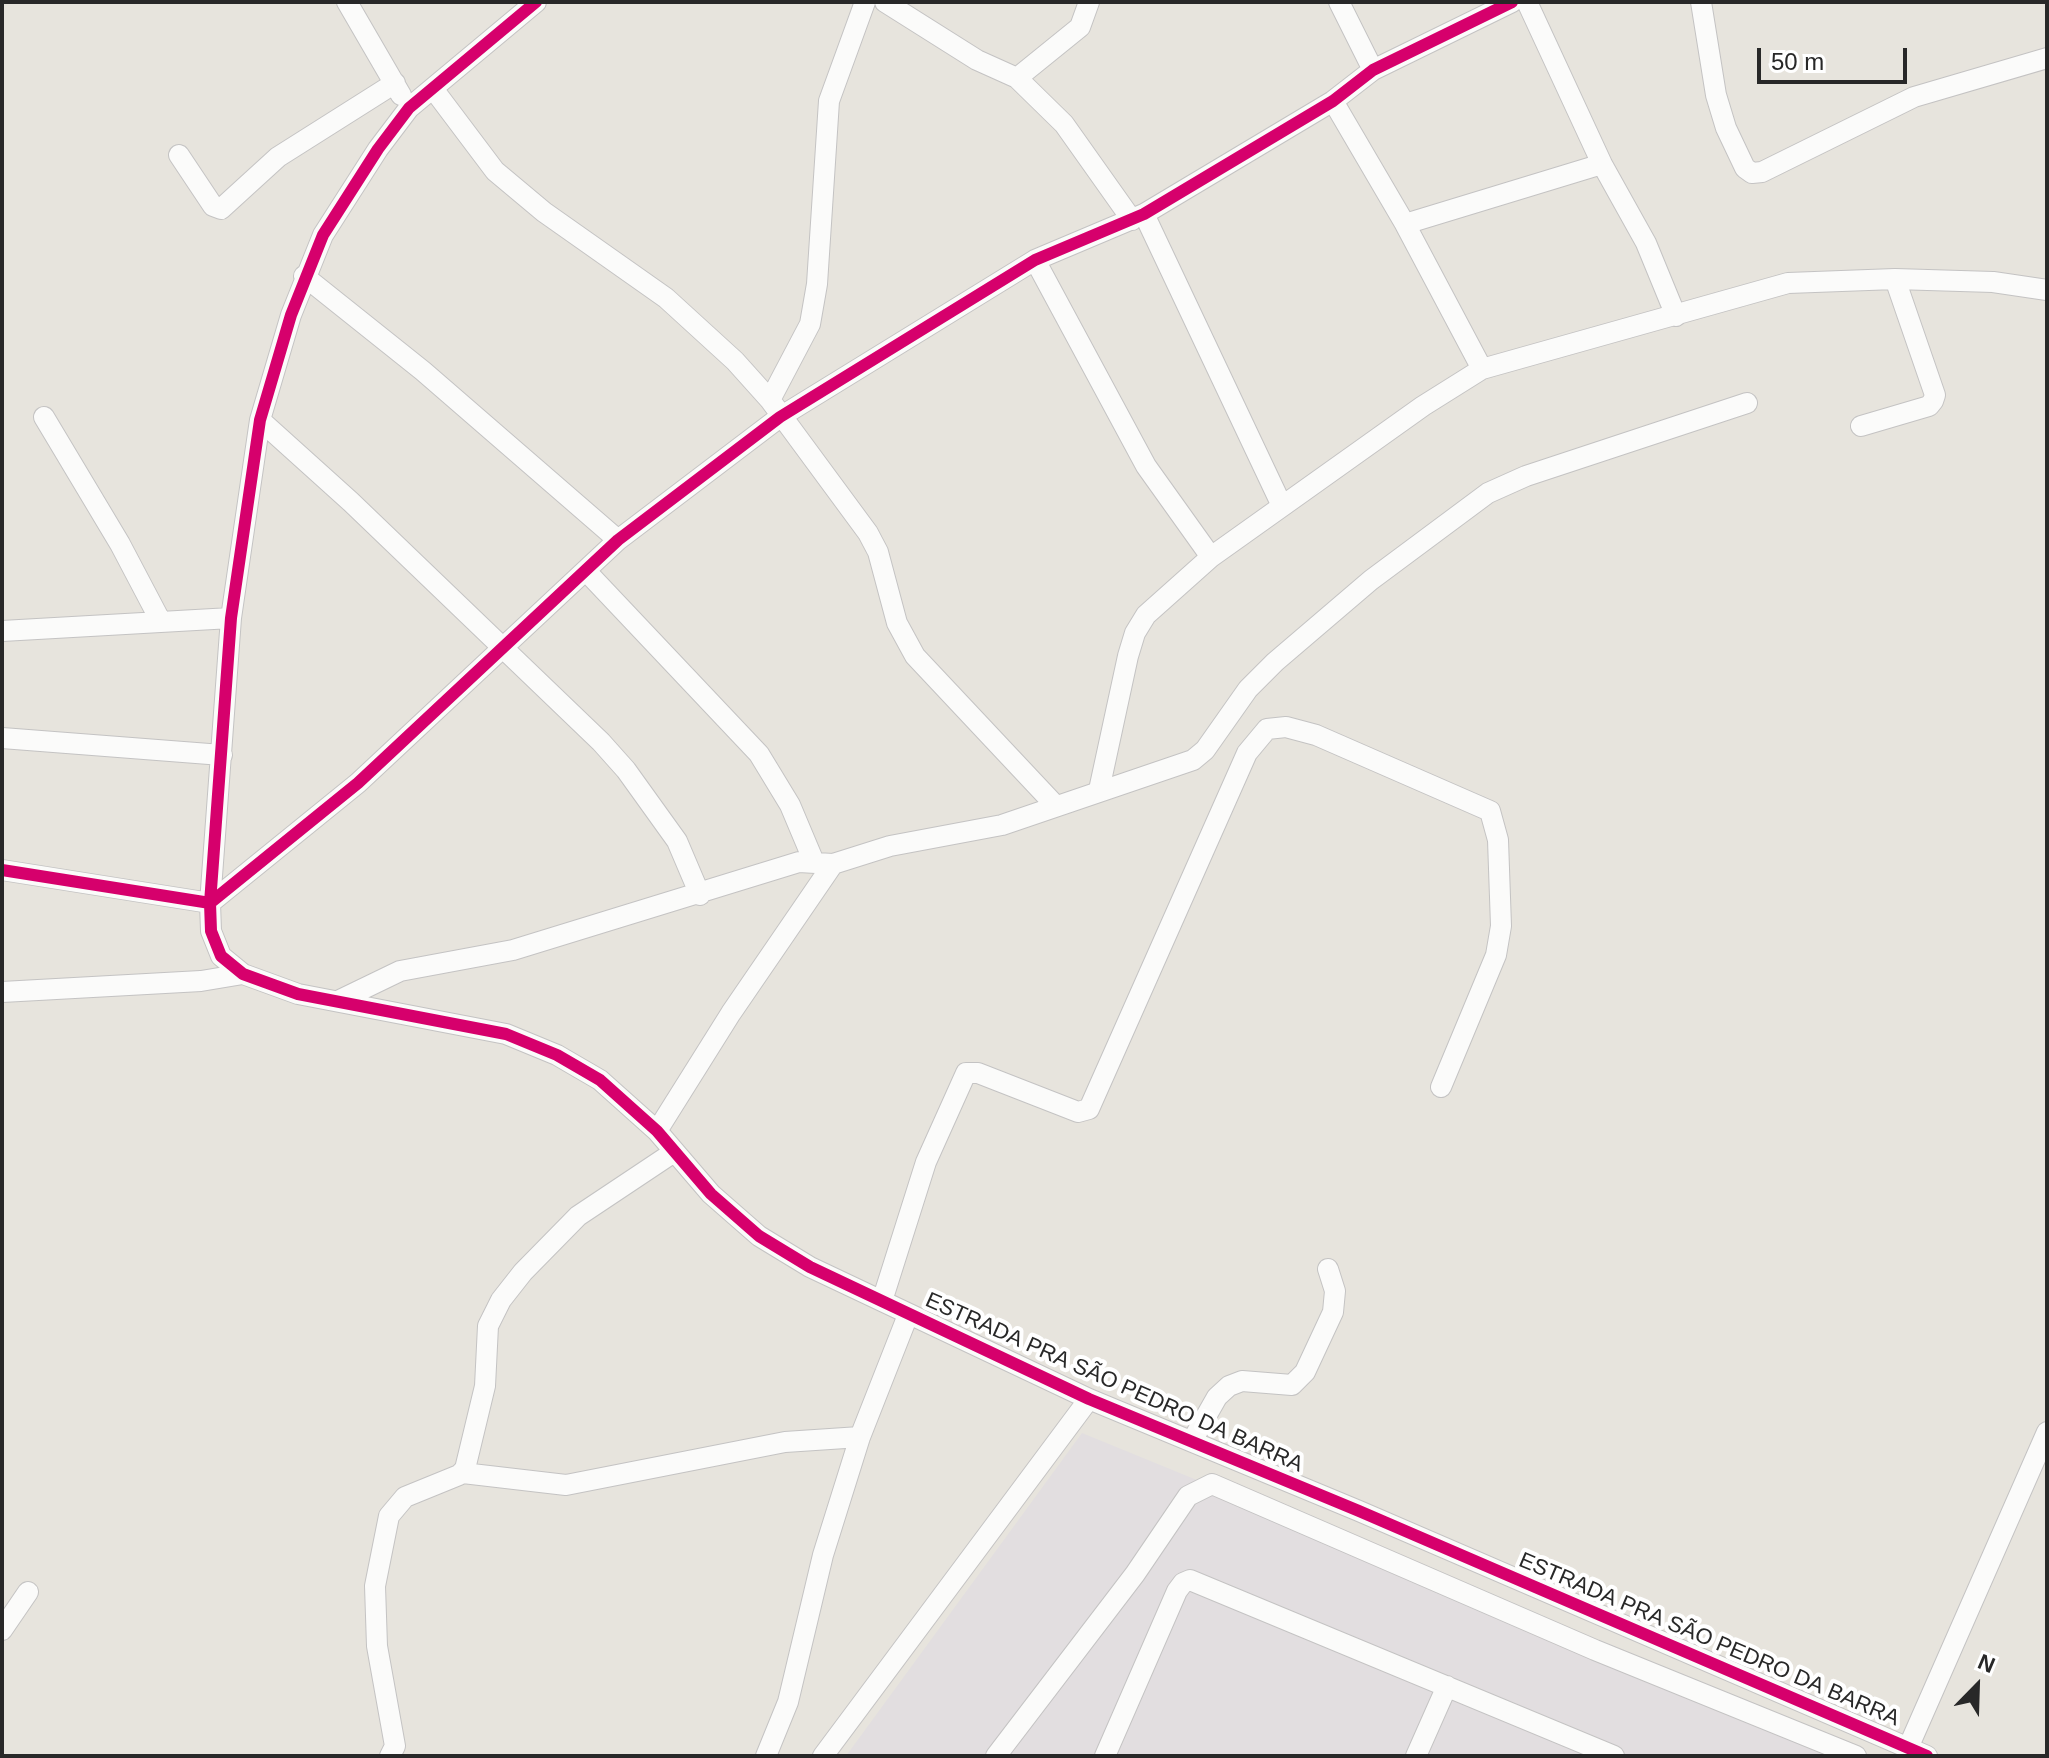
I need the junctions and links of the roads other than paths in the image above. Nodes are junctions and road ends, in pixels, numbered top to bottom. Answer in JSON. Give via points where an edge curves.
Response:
{"nodes":[{"id":1,"x":347,"y":2,"type":"edge"},
{"id":2,"x":536,"y":2,"type":"edge"},
{"id":3,"x":865,"y":2,"type":"edge"},
{"id":4,"x":885,"y":2,"type":"edge"},
{"id":5,"x":1089,"y":2,"type":"edge"},
{"id":6,"x":1339,"y":2,"type":"edge"},
{"id":7,"x":1527,"y":2,"type":"edge"},
{"id":8,"x":1701,"y":2,"type":"edge"},
{"id":9,"x":1500,"y":5,"type":"edge"},
{"id":10,"x":2047,"y":58,"type":"edge"},
{"id":11,"x":1373,"y":70,"type":"junction"},
{"id":12,"x":1017,"y":78,"type":"junction"},
{"id":13,"x":395,"y":83,"type":"junction"},
{"id":14,"x":434,"y":90,"type":"junction"},
{"id":15,"x":1333,"y":101,"type":"junction"},
{"id":16,"x":409,"y":108,"type":"junction"},
{"id":17,"x":179,"y":155,"type":"dead end"},
{"id":18,"x":1602,"y":164,"type":"junction"},
{"id":19,"x":1138,"y":217,"type":"junction"},
{"id":20,"x":1405,"y":224,"type":"junction"},
{"id":21,"x":1035,"y":260,"type":"junction"},
{"id":22,"x":304,"y":276,"type":"junction"},
{"id":23,"x":1895,"y":279,"type":"junction"},
{"id":24,"x":2047,"y":290,"type":"edge"},
{"id":25,"x":1676,"y":316,"type":"junction"},
{"id":26,"x":1482,"y":369,"type":"junction"},
{"id":27,"x":1747,"y":403,"type":"dead end"},
{"id":28,"x":775,"y":409,"type":"junction"},
{"id":29,"x":44,"y":417,"type":"dead end"},
{"id":30,"x":260,"y":420,"type":"junction"},
{"id":31,"x":1861,"y":426,"type":"dead end"},
{"id":32,"x":1282,"y":506,"type":"junction"},
{"id":33,"x":618,"y":540,"type":"junction"},
{"id":34,"x":1211,"y":557,"type":"junction"},
{"id":35,"x":586,"y":571,"type":"junction"},
{"id":36,"x":231,"y":618,"type":"junction"},
{"id":37,"x":160,"y":620,"type":"junction"},
{"id":38,"x":2,"y":631,"type":"edge"},
{"id":39,"x":503,"y":647,"type":"junction"},
{"id":40,"x":2,"y":738,"type":"edge"},
{"id":41,"x":222,"y":755,"type":"junction"},
{"id":42,"x":1099,"y":790,"type":"junction"},
{"id":43,"x":1055,"y":805,"type":"junction"},
{"id":44,"x":823,"y":863,"type":"junction"},
{"id":45,"x":2,"y":870,"type":"edge"},
{"id":46,"x":700,"y":895,"type":"junction"},
{"id":47,"x":210,"y":903,"type":"junction"},
{"id":48,"x":243,"y":974,"type":"junction"},
{"id":49,"x":2,"y":992,"type":"edge"},
{"id":50,"x":27,"y":992,"type":"junction"},
{"id":51,"x":340,"y":1000,"type":"junction"},
{"id":52,"x":2,"y":1011,"type":"edge"},
{"id":53,"x":1441,"y":1087,"type":"dead end"},
{"id":54,"x":657,"y":1131,"type":"junction"},
{"id":55,"x":674,"y":1152,"type":"junction"},
{"id":56,"x":1328,"y":1269,"type":"dead end"},
{"id":57,"x":882,"y":1301,"type":"junction"},
{"id":58,"x":908,"y":1315,"type":"junction"},
{"id":59,"x":1089,"y":1399,"type":"junction"},
{"id":60,"x":2047,"y":1432,"type":"edge"},
{"id":61,"x":860,"y":1437,"type":"junction"},
{"id":62,"x":1192,"y":1441,"type":"junction"},
{"id":63,"x":463,"y":1473,"type":"junction"},
{"id":64,"x":28,"y":1592,"type":"dead end"},
{"id":65,"x":2,"y":1630,"type":"edge"},
{"id":66,"x":1447,"y":1686,"type":"junction"},
{"id":67,"x":1918,"y":1752,"type":"edge"},
{"id":68,"x":390,"y":1756,"type":"edge"},
{"id":69,"x":766,"y":1756,"type":"edge"},
{"id":70,"x":823,"y":1756,"type":"edge"},
{"id":71,"x":996,"y":1756,"type":"edge"},
{"id":72,"x":1105,"y":1756,"type":"edge"},
{"id":73,"x":1416,"y":1756,"type":"edge"},
{"id":74,"x":1614,"y":1756,"type":"edge"},
{"id":75,"x":1856,"y":1756,"type":"edge"}],
"edges":[{"from":1,"to":13,"type":"street"},
{"from":2,"to":14,"type":"street","name":"ESTRADA PRA SÃO PEDRO DA BARRA"},
{"from":3,"to":28,"type":"street","via":[[829,101],[810,324]]},
{"from":4,"to":12,"type":"street","via":[[977,60]]},
{"from":5,"to":12,"type":"street","via":[[1080,27]]},
{"from":6,"to":11,"type":"street"},
{"from":7,"to":18,"type":"street"},
{"from":8,"to":10,"type":"street","via":[[1716,95],[1726,128],[1752,173],[1914,97]]},
{"from":9,"to":11,"type":"street"},
{"from":11,"to":15,"type":"street"},
{"from":12,"to":19,"type":"street","via":[[1064,124]]},
{"from":13,"to":16,"type":"street"},
{"from":13,"to":17,"type":"street","via":[[278,157],[221,209],[213,206]]},
{"from":14,"to":16,"type":"street","name":"ESTRADA PRA SÃO PEDRO DA BARRA"},
{"from":14,"to":28,"type":"street","via":[[506,181],[666,298],[735,361]]},
{"from":15,"to":19,"type":"street"},
{"from":15,"to":20,"type":"street"},
{"from":16,"to":22,"type":"street","name":"ESTRADA PRA SÃO PEDRO DA BARRA","via":[[349,191]]},
{"from":18,"to":20,"type":"street"},
{"from":18,"to":25,"type":"street","via":[[1646,243]]},
{"from":19,"to":21,"type":"street"},
{"from":19,"to":32,"type":"street"},
{"from":20,"to":26,"type":"street"},
{"from":21,"to":28,"type":"street"},
{"from":21,"to":34,"type":"street","via":[[1146,466]]},
{"from":22,"to":30,"type":"street","name":"ESTRADA PRA SÃO PEDRO DA BARRA"},
{"from":22,"to":33,"type":"street"},
{"from":23,"to":24,"type":"street","via":[[1993,282]]},
{"from":23,"to":25,"type":"street","via":[[1788,283]]},
{"from":23,"to":31,"type":"street","via":[[1935,395],[1929,406]]},
{"from":25,"to":26,"type":"street"},
{"from":26,"to":32,"type":"street"},
{"from":27,"to":42,"type":"street","via":[[1488,493],[1371,580],[1275,662],[1193,760]]},
{"from":28,"to":33,"type":"street"},
{"from":28,"to":43,"type":"street","via":[[868,533],[897,623],[915,656]]},
{"from":29,"to":37,"type":"street"},
{"from":30,"to":36,"type":"street","name":"ESTRADA PRA SÃO PEDRO DA BARRA"},
{"from":30,"to":39,"type":"street"},
{"from":32,"to":34,"type":"street"},
{"from":33,"to":35,"type":"street"},
{"from":34,"to":42,"type":"street","via":[[1146,615],[1135,633]]},
{"from":35,"to":39,"type":"street"},
{"from":35,"to":44,"type":"street","via":[[759,754]]},
{"from":36,"to":37,"type":"street"},
{"from":36,"to":41,"type":"street","name":"ESTRADA PRA SÃO PEDRO DA BARRA"},
{"from":37,"to":38,"type":"street"},
{"from":39,"to":46,"type":"street","via":[[626,770],[677,841]]},
{"from":39,"to":47,"type":"street","via":[[358,783]]},
{"from":40,"to":41,"type":"street"},
{"from":41,"to":47,"type":"street","name":"ESTRADA PRA SÃO PEDRO DA BARRA"},
{"from":42,"to":43,"type":"street"},
{"from":43,"to":44,"type":"street","via":[[1002,825]]},
{"from":44,"to":46,"type":"street","via":[[789,865]]},
{"from":44,"to":54,"type":"street"},
{"from":45,"to":47,"type":"street"},
{"from":46,"to":51,"type":"street","via":[[513,950],[400,971]]},
{"from":47,"to":48,"type":"street","name":"ESTRADA PRA SÃO PEDRO DA BARRA","via":[[214,943]]},
{"from":48,"to":50,"type":"street"},
{"from":48,"to":51,"type":"street","name":"ESTRADA PRA SÃO PEDRO DA BARRA","via":[[298,994]]},
{"from":49,"to":50,"type":"street"},
{"from":50,"to":52,"type":"street"},
{"from":51,"to":54,"type":"street","name":"ESTRADA PRA SÃO PEDRO DA BARRA","via":[[532,1043],[600,1080]]},
{"from":53,"to":57,"type":"street","via":[[1496,955],[1501,926],[1498,840],[1490,811],[1316,735],[1286,727],[1267,729],[1247,753],[1089,1109],[1078,1112],[966,1073],[926,1162]]},
{"from":54,"to":55,"type":"street","name":"ESTRADA PRA SÃO PEDRO DA BARRA"},
{"from":55,"to":57,"type":"street","name":"ESTRADA PRA SÃO PEDRO DA BARRA","via":[[759,1236]]},
{"from":55,"to":63,"type":"street","via":[[578,1216],[493,1311],[485,1386]]},
{"from":56,"to":62,"type":"street","via":[[1335,1291],[1333,1312],[1305,1372],[1292,1385],[1242,1381],[1229,1386]]},
{"from":57,"to":58,"type":"street","name":"ESTRADA PRA SÃO PEDRO DA BARRA"},
{"from":58,"to":59,"type":"street","name":"ESTRADA PRA SÃO PEDRO DA BARRA"},
{"from":58,"to":61,"type":"street"},
{"from":59,"to":62,"type":"street","name":"ESTRADA PRA SÃO PEDRO DA BARRA"},
{"from":59,"to":70,"type":"street"},
{"from":60,"to":67,"type":"street"},
{"from":61,"to":63,"type":"street","via":[[785,1442],[566,1485]]},
{"from":61,"to":69,"type":"street","via":[[823,1555],[788,1702]]},
{"from":62,"to":67,"type":"street","name":"ESTRADA PRA SÃO PEDRO DA BARRA"},
{"from":63,"to":68,"type":"street","via":[[399,1500],[389,1516],[375,1586],[377,1646],[395,1746]]},
{"from":64,"to":65,"type":"street"},
{"from":66,"to":72,"type":"street","via":[[1186,1580]]},
{"from":66,"to":73,"type":"street"},
{"from":66,"to":74,"type":"street"},
{"from":71,"to":75,"type":"street","via":[[1188,1496],[1212,1484]]}]}
